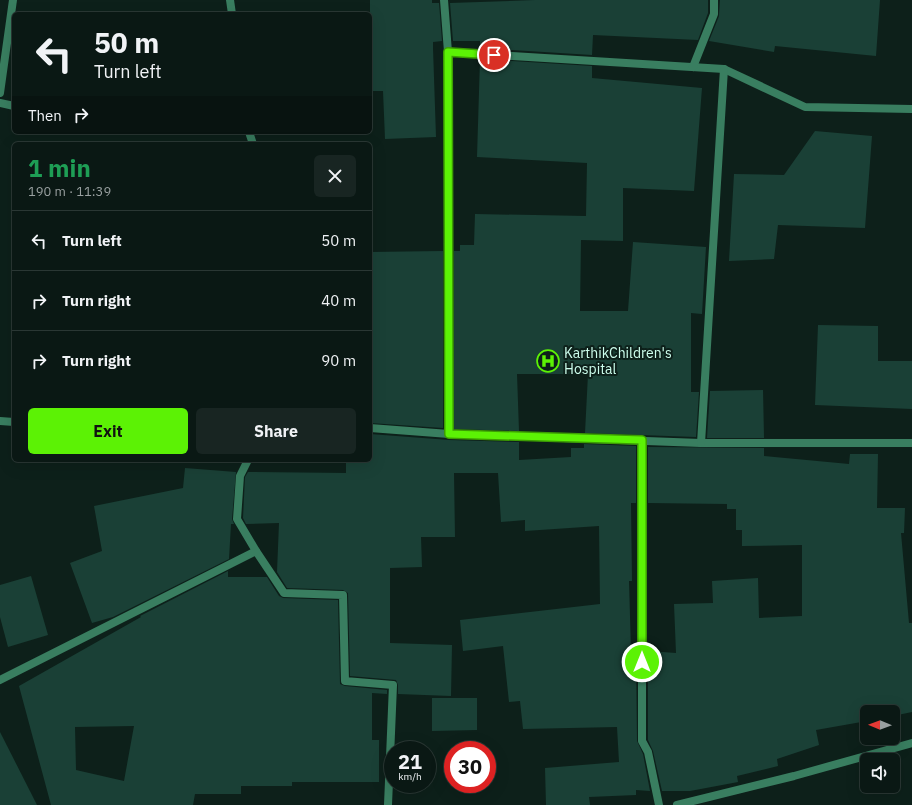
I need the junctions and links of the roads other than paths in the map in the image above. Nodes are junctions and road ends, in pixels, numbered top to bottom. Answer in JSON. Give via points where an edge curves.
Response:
{"nodes":[{"id":1,"x":13,"y":0,"type":"edge"},
{"id":2,"x":230,"y":0,"type":"edge"},
{"id":3,"x":444,"y":0,"type":"edge"},
{"id":4,"x":714,"y":0,"type":"edge"},
{"id":5,"x":232,"y":12,"type":"edge"},
{"id":6,"x":448,"y":52,"type":"junction"},
{"id":7,"x":693,"y":67,"type":"junction"},
{"id":8,"x":724,"y":69,"type":"junction"},
{"id":9,"x":0,"y":93,"type":"edge"},
{"id":10,"x":0,"y":103,"type":"edge"},
{"id":11,"x":12,"y":106,"type":"edge"},
{"id":12,"x":912,"y":109,"type":"edge"},
{"id":13,"x":0,"y":421,"type":"edge"},
{"id":14,"x":12,"y":422,"type":"edge"},
{"id":15,"x":372,"y":428,"type":"edge"},
{"id":16,"x":449,"y":434,"type":"junction"},
{"id":17,"x":642,"y":440,"type":"junction"},
{"id":18,"x":701,"y":443,"type":"junction"},
{"id":19,"x":912,"y":443,"type":"edge"},
{"id":20,"x":247,"y":462,"type":"edge"},
{"id":21,"x":256,"y":552,"type":"junction"},
{"id":22,"x":0,"y":680,"type":"edge"},
{"id":23,"x":912,"y":743,"type":"edge"},
{"id":24,"x":388,"y":805,"type":"edge"},
{"id":25,"x":659,"y":805,"type":"edge"},
{"id":26,"x":677,"y":805,"type":"edge"}],
"edges":[{"from":1,"to":9,"type":"street"},
{"from":2,"to":5,"type":"street"},
{"from":3,"to":6,"type":"street"},
{"from":4,"to":7,"type":"street","via":[[714,14]]},
{"from":6,"to":7,"type":"street"},
{"from":6,"to":16,"type":"street"},
{"from":7,"to":8,"type":"street"},
{"from":8,"to":12,"type":"street","via":[[805,107]]},
{"from":8,"to":18,"type":"street"},
{"from":10,"to":11,"type":"street"},
{"from":13,"to":14,"type":"street"},
{"from":15,"to":16,"type":"street"},
{"from":16,"to":17,"type":"street"},
{"from":17,"to":18,"type":"street"},
{"from":17,"to":25,"type":"street","via":[[642,741],[648,752]]},
{"from":18,"to":19,"type":"street"},
{"from":20,"to":21,"type":"street","via":[[240,476],[237,519]]},
{"from":21,"to":22,"type":"street"},
{"from":21,"to":24,"type":"street","via":[[284,594],[343,595],[345,681],[393,685]]},
{"from":23,"to":26,"type":"street"}]}
